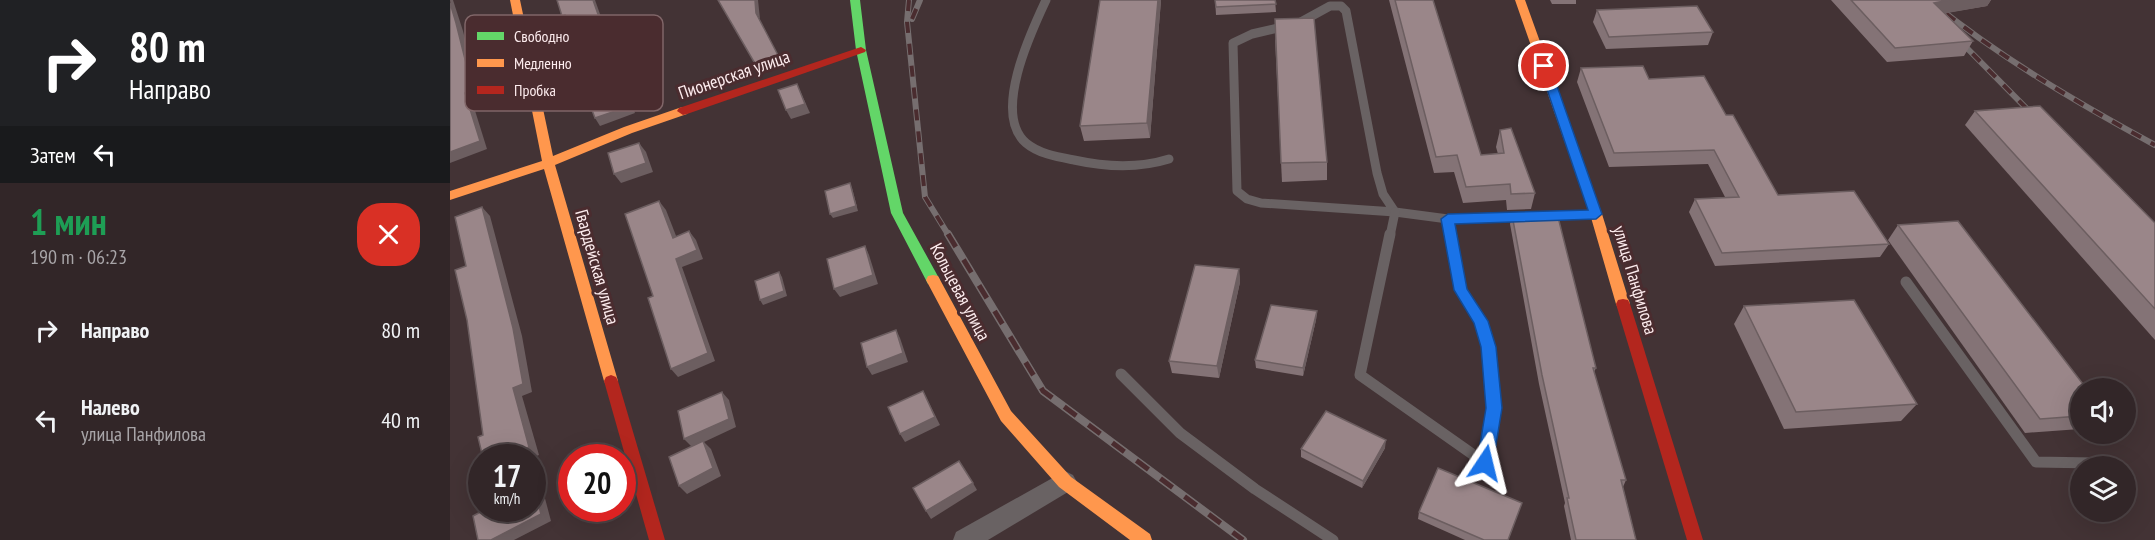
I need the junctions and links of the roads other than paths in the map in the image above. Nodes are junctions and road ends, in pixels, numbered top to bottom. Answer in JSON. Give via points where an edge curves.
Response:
{"nodes":[{"id":1,"x":515,"y":0,"type":"edge"},
{"id":2,"x":855,"y":0,"type":"edge"},
{"id":3,"x":1046,"y":0,"type":"edge"},
{"id":4,"x":1520,"y":0,"type":"edge"},
{"id":5,"x":518,"y":15,"type":"edge"},
{"id":6,"x":861,"y":50,"type":"junction"},
{"id":7,"x":537,"y":111,"type":"edge"},
{"id":8,"x":1169,"y":159,"type":"dead end"},
{"id":9,"x":548,"y":163,"type":"junction"},
{"id":10,"x":450,"y":196,"type":"edge"},
{"id":11,"x":1395,"y":212,"type":"junction"},
{"id":12,"x":1596,"y":214,"type":"junction"},
{"id":13,"x":1448,"y":219,"type":"junction"},
{"id":14,"x":1906,"y":282,"type":"dead end"},
{"id":15,"x":1121,"y":374,"type":"dead end"},
{"id":16,"x":2070,"y":462,"type":"edge"},
{"id":17,"x":1065,"y":482,"type":"junction"},
{"id":18,"x":657,"y":540,"type":"edge"},
{"id":19,"x":965,"y":540,"type":"edge"},
{"id":20,"x":1144,"y":540,"type":"edge"},
{"id":21,"x":1333,"y":540,"type":"edge"},
{"id":22,"x":1695,"y":540,"type":"edge"}],
"edges":[{"from":1,"to":5,"type":"main road","name":"Гвардейская улица"},
{"from":2,"to":6,"type":"main road","name":"Кольцевая улица"},
{"from":3,"to":8,"type":"lane","via":[[1019,63],[1012,107],[1020,136],[1042,153],[1087,163],[1134,168]]},
{"from":4,"to":12,"type":"main road","name":"улица Панфилова"},
{"from":6,"to":9,"type":"main road","name":"Пионерская улица","via":[[628,130]]},
{"from":6,"to":17,"type":"main road","name":"Кольцевая улица","via":[[897,213],[1006,416]]},
{"from":7,"to":9,"type":"main road","name":"Гвардейская улица"},
{"from":9,"to":10,"type":"main road","name":"Пионерская улица"},
{"from":9,"to":18,"type":"main road","name":"Гвардейская улица"},
{"from":11,"to":11,"type":"lane","via":[[1261,203],[1246,199],[1237,191],[1233,43],[1244,35],[1308,20],[1326,5],[1341,6],[1346,11],[1377,173],[1383,194]]},
{"from":11,"to":13,"type":"lane"},
{"from":11,"to":13,"type":"lane","via":[[1360,375],[1485,463],[1494,408],[1489,347],[1481,321],[1461,290]]},
{"from":12,"to":13,"type":"lane"},
{"from":12,"to":22,"type":"main road","name":"улица Панфилова"},
{"from":14,"to":16,"type":"lane","via":[[2036,462]]},
{"from":15,"to":21,"type":"lane","via":[[1180,433]]},
{"from":17,"to":19,"type":"street"},
{"from":17,"to":20,"type":"main road","name":"Кольцевая улица"}]}
